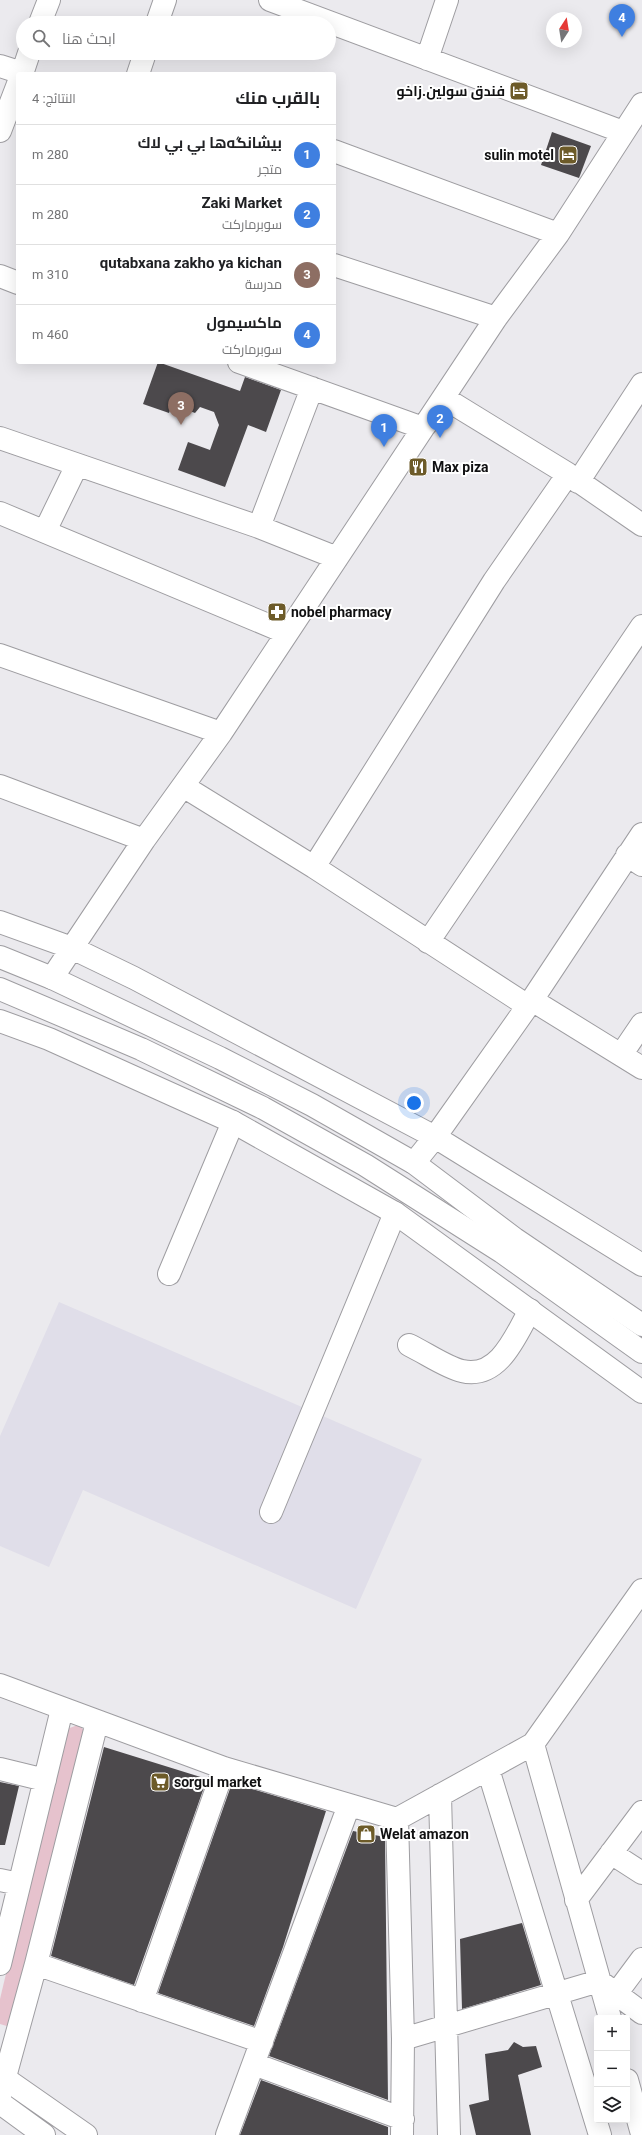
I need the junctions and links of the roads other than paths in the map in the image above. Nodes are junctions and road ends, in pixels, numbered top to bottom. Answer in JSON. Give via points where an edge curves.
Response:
{"nodes":[{"id":1,"x":49,"y":0,"type":"edge"},
{"id":2,"x":165,"y":0,"type":"edge"},
{"id":3,"x":270,"y":0,"type":"edge"},
{"id":4,"x":447,"y":0,"type":"edge"},
{"id":5,"x":43,"y":16,"type":"edge"},
{"id":6,"x":159,"y":16,"type":"edge"},
{"id":7,"x":313,"y":16,"type":"edge"},
{"id":8,"x":336,"y":25,"type":"edge"},
{"id":9,"x":427,"y":59,"type":"junction"},
{"id":10,"x":143,"y":60,"type":"edge"},
{"id":11,"x":0,"y":66,"type":"edge"},
{"id":12,"x":23,"y":71,"type":"edge"},
{"id":13,"x":139,"y":72,"type":"edge"},
{"id":14,"x":16,"y":89,"type":"edge"},
{"id":15,"x":642,"y":104,"type":"edge"},
{"id":16,"x":0,"y":131,"type":"edge"},
{"id":17,"x":622,"y":132,"type":"junction"},
{"id":18,"x":336,"y":152,"type":"edge"},
{"id":19,"x":558,"y":234,"type":"junction"},
{"id":20,"x":336,"y":266,"type":"edge"},
{"id":21,"x":0,"y":276,"type":"edge"},
{"id":22,"x":16,"y":282,"type":"edge"},
{"id":23,"x":496,"y":318,"type":"junction"},
{"id":24,"x":245,"y":364,"type":"edge"},
{"id":25,"x":642,"y":384,"type":"edge"},
{"id":26,"x":312,"y":388,"type":"junction"},
{"id":27,"x":444,"y":398,"type":"junction"},
{"id":28,"x":431,"y":418,"type":"junction"},
{"id":29,"x":0,"y":438,"type":"edge"},
{"id":30,"x":77,"y":465,"type":"junction"},
{"id":31,"x":573,"y":478,"type":"junction"},
{"id":32,"x":0,"y":513,"type":"edge"},
{"id":33,"x":642,"y":525,"type":"edge"},
{"id":34,"x":258,"y":527,"type":"junction"},
{"id":35,"x":45,"y":531,"type":"junction"},
{"id":36,"x":337,"y":558,"type":"junction"},
{"id":37,"x":287,"y":633,"type":"junction"},
{"id":38,"x":640,"y":635,"type":"edge"},
{"id":39,"x":0,"y":655,"type":"edge"},
{"id":40,"x":221,"y":733,"type":"junction"},
{"id":41,"x":0,"y":786,"type":"edge"},
{"id":42,"x":183,"y":786,"type":"junction"},
{"id":43,"x":642,"y":834,"type":"edge"},
{"id":44,"x":144,"y":840,"type":"junction"},
{"id":45,"x":634,"y":860,"type":"edge"},
{"id":46,"x":314,"y":867,"type":"junction"},
{"id":47,"x":0,"y":922,"type":"edge"},
{"id":48,"x":428,"y":942,"type":"junction"},
{"id":49,"x":72,"y":948,"type":"junction"},
{"id":50,"x":0,"y":956,"type":"edge"},
{"id":51,"x":52,"y":978,"type":"junction"},
{"id":52,"x":0,"y":989,"type":"edge"},
{"id":53,"x":530,"y":1003,"type":"junction"},
{"id":54,"x":0,"y":1021,"type":"edge"},
{"id":55,"x":642,"y":1024,"type":"edge"},
{"id":56,"x":621,"y":1055,"type":"junction"},
{"id":57,"x":642,"y":1068,"type":"edge"},
{"id":58,"x":233,"y":1122,"type":"junction"},
{"id":59,"x":435,"y":1137,"type":"junction"},
{"id":60,"x":414,"y":1163,"type":"junction"},
{"id":61,"x":395,"y":1213,"type":"junction"},
{"id":62,"x":642,"y":1265,"type":"edge"},
{"id":63,"x":169,"y":1274,"type":"dead end"},
{"id":64,"x":530,"y":1310,"type":"junction"},
{"id":65,"x":642,"y":1325,"type":"edge"},
{"id":66,"x":409,"y":1345,"type":"dead end"},
{"id":67,"x":642,"y":1352,"type":"edge"},
{"id":68,"x":642,"y":1392,"type":"edge"},
{"id":69,"x":271,"y":1512,"type":"dead end"},
{"id":70,"x":642,"y":1590,"type":"edge"},
{"id":71,"x":0,"y":1685,"type":"edge"},
{"id":72,"x":62,"y":1709,"type":"junction"},
{"id":73,"x":97,"y":1722,"type":"junction"},
{"id":74,"x":533,"y":1744,"type":"junction"},
{"id":75,"x":224,"y":1768,"type":"junction"},
{"id":76,"x":0,"y":1769,"type":"edge"},
{"id":77,"x":488,"y":1769,"type":"junction"},
{"id":78,"x":45,"y":1780,"type":"junction"},
{"id":79,"x":440,"y":1795,"type":"junction"},
{"id":80,"x":349,"y":1805,"type":"junction"},
{"id":81,"x":642,"y":1812,"type":"edge"},
{"id":82,"x":397,"y":1819,"type":"junction"},
{"id":83,"x":611,"y":1853,"type":"junction"},
{"id":84,"x":642,"y":1873,"type":"edge"},
{"id":85,"x":10,"y":1882,"type":"edge"},
{"id":86,"x":576,"y":1900,"type":"junction"},
{"id":87,"x":642,"y":1958,"type":"edge"},
{"id":88,"x":0,"y":1964,"type":"edge"},
{"id":89,"x":36,"y":1964,"type":"junction"},
{"id":90,"x":608,"y":1988,"type":"junction"},
{"id":91,"x":557,"y":1994,"type":"junction"},
{"id":92,"x":142,"y":2001,"type":"junction"},
{"id":93,"x":642,"y":2013,"type":"edge"},
{"id":94,"x":610,"y":2015,"type":"edge"},
{"id":95,"x":447,"y":2026,"type":"junction"},
{"id":96,"x":403,"y":2038,"type":"junction"},
{"id":97,"x":262,"y":2042,"type":"junction"},
{"id":98,"x":8,"y":2046,"type":"edge"},
{"id":99,"x":254,"y":2064,"type":"junction"},
{"id":100,"x":1,"y":2083,"type":"edge"},
{"id":101,"x":629,"y":2087,"type":"edge"},
{"id":102,"x":0,"y":2103,"type":"edge"},
{"id":103,"x":402,"y":2127,"type":"edge"},
{"id":104,"x":642,"y":2134,"type":"edge"},
{"id":105,"x":44,"y":2135,"type":"edge"},
{"id":106,"x":86,"y":2135,"type":"edge"},
{"id":107,"x":227,"y":2135,"type":"edge"},
{"id":108,"x":449,"y":2135,"type":"edge"},
{"id":109,"x":600,"y":2135,"type":"edge"}],
"edges":[{"from":1,"to":5,"type":"main road"},
{"from":2,"to":6,"type":"main road"},
{"from":3,"to":7,"type":"main road"},
{"from":4,"to":9,"type":"main road"},
{"from":8,"to":9,"type":"main road"},
{"from":9,"to":17,"type":"main road"},
{"from":10,"to":13,"type":"main road"},
{"from":11,"to":12,"type":"main road"},
{"from":14,"to":16,"type":"main road"},
{"from":15,"to":17,"type":"main road"},
{"from":17,"to":19,"type":"main road"},
{"from":18,"to":19,"type":"main road"},
{"from":19,"to":23,"type":"main road"},
{"from":20,"to":23,"type":"main road"},
{"from":21,"to":22,"type":"main road"},
{"from":23,"to":27,"type":"main road"},
{"from":24,"to":26,"type":"main road"},
{"from":25,"to":31,"type":"main road"},
{"from":26,"to":28,"type":"main road","via":[[423,428]]},
{"from":26,"to":34,"type":"main road"},
{"from":27,"to":28,"type":"main road"},
{"from":27,"to":31,"type":"main road"},
{"from":28,"to":36,"type":"main road"},
{"from":29,"to":30,"type":"main road"},
{"from":30,"to":34,"type":"main road"},
{"from":30,"to":35,"type":"main road"},
{"from":31,"to":33,"type":"main road"},
{"from":31,"to":46,"type":"main road","via":[[494,581]]},
{"from":32,"to":35,"type":"main road"},
{"from":34,"to":36,"type":"main road"},
{"from":35,"to":37,"type":"main road"},
{"from":36,"to":37,"type":"main road"},
{"from":37,"to":40,"type":"main road"},
{"from":38,"to":48,"type":"main road"},
{"from":39,"to":40,"type":"main road"},
{"from":40,"to":42,"type":"main road"},
{"from":41,"to":44,"type":"main road"},
{"from":42,"to":44,"type":"main road"},
{"from":42,"to":46,"type":"main road"},
{"from":43,"to":45,"type":"main road"},
{"from":44,"to":49,"type":"main road"},
{"from":45,"to":53,"type":"main road"},
{"from":46,"to":48,"type":"main road"},
{"from":47,"to":49,"type":"main road"},
{"from":48,"to":53,"type":"main road"},
{"from":49,"to":51,"type":"main road"},
{"from":49,"to":59,"type":"main road","via":[[134,978]]},
{"from":50,"to":51,"type":"main road"},
{"from":51,"to":60,"type":"main road","via":[[312,1105]]},
{"from":52,"to":67,"type":"main road","via":[[141,1049],[263,1108],[365,1165],[502,1252]]},
{"from":53,"to":56,"type":"main road"},
{"from":53,"to":59,"type":"main road"},
{"from":54,"to":58,"type":"main road","via":[[49,1039]]},
{"from":55,"to":56,"type":"main road"},
{"from":56,"to":57,"type":"main road"},
{"from":58,"to":61,"type":"main road"},
{"from":58,"to":63,"type":"main road"},
{"from":59,"to":60,"type":"main road"},
{"from":59,"to":62,"type":"main road"},
{"from":60,"to":65,"type":"main road","via":[[515,1240]]},
{"from":61,"to":64,"type":"main road"},
{"from":61,"to":69,"type":"main road"},
{"from":64,"to":66,"type":"main road","via":[[505,1355],[494,1364],[475,1372],[462,1371]]},
{"from":64,"to":68,"type":"main road"},
{"from":70,"to":74,"type":"main road"},
{"from":71,"to":72,"type":"main road"},
{"from":72,"to":73,"type":"main road"},
{"from":72,"to":78,"type":"main road"},
{"from":73,"to":75,"type":"main road"},
{"from":73,"to":89,"type":"main road"},
{"from":74,"to":77,"type":"main road"},
{"from":74,"to":86,"type":"main road"},
{"from":75,"to":80,"type":"main road"},
{"from":75,"to":92,"type":"main road"},
{"from":76,"to":78,"type":"main road"},
{"from":77,"to":79,"type":"main road"},
{"from":77,"to":91,"type":"main road"},
{"from":78,"to":85,"type":"main road"},
{"from":79,"to":82,"type":"main road"},
{"from":79,"to":95,"type":"main road"},
{"from":80,"to":82,"type":"main road"},
{"from":80,"to":97,"type":"main road"},
{"from":81,"to":83,"type":"main road"},
{"from":82,"to":96,"type":"main road"},
{"from":83,"to":84,"type":"main road"},
{"from":83,"to":86,"type":"main road"},
{"from":85,"to":88,"type":"main road"},
{"from":86,"to":90,"type":"main road"},
{"from":87,"to":90,"type":"main road"},
{"from":89,"to":92,"type":"main road"},
{"from":89,"to":98,"type":"main road"},
{"from":90,"to":91,"type":"main road"},
{"from":90,"to":93,"type":"main road"},
{"from":90,"to":94,"type":"main road"},
{"from":91,"to":95,"type":"main road"},
{"from":91,"to":109,"type":"main road"},
{"from":92,"to":97,"type":"main road"},
{"from":95,"to":96,"type":"main road"},
{"from":95,"to":108,"type":"main road"},
{"from":96,"to":103,"type":"main road"},
{"from":97,"to":99,"type":"main road"},
{"from":98,"to":100,"type":"main road"},
{"from":99,"to":103,"type":"main road"},
{"from":99,"to":107,"type":"main road"},
{"from":100,"to":106,"type":"main road"},
{"from":101,"to":104,"type":"main road"},
{"from":102,"to":105,"type":"main road"}]}
